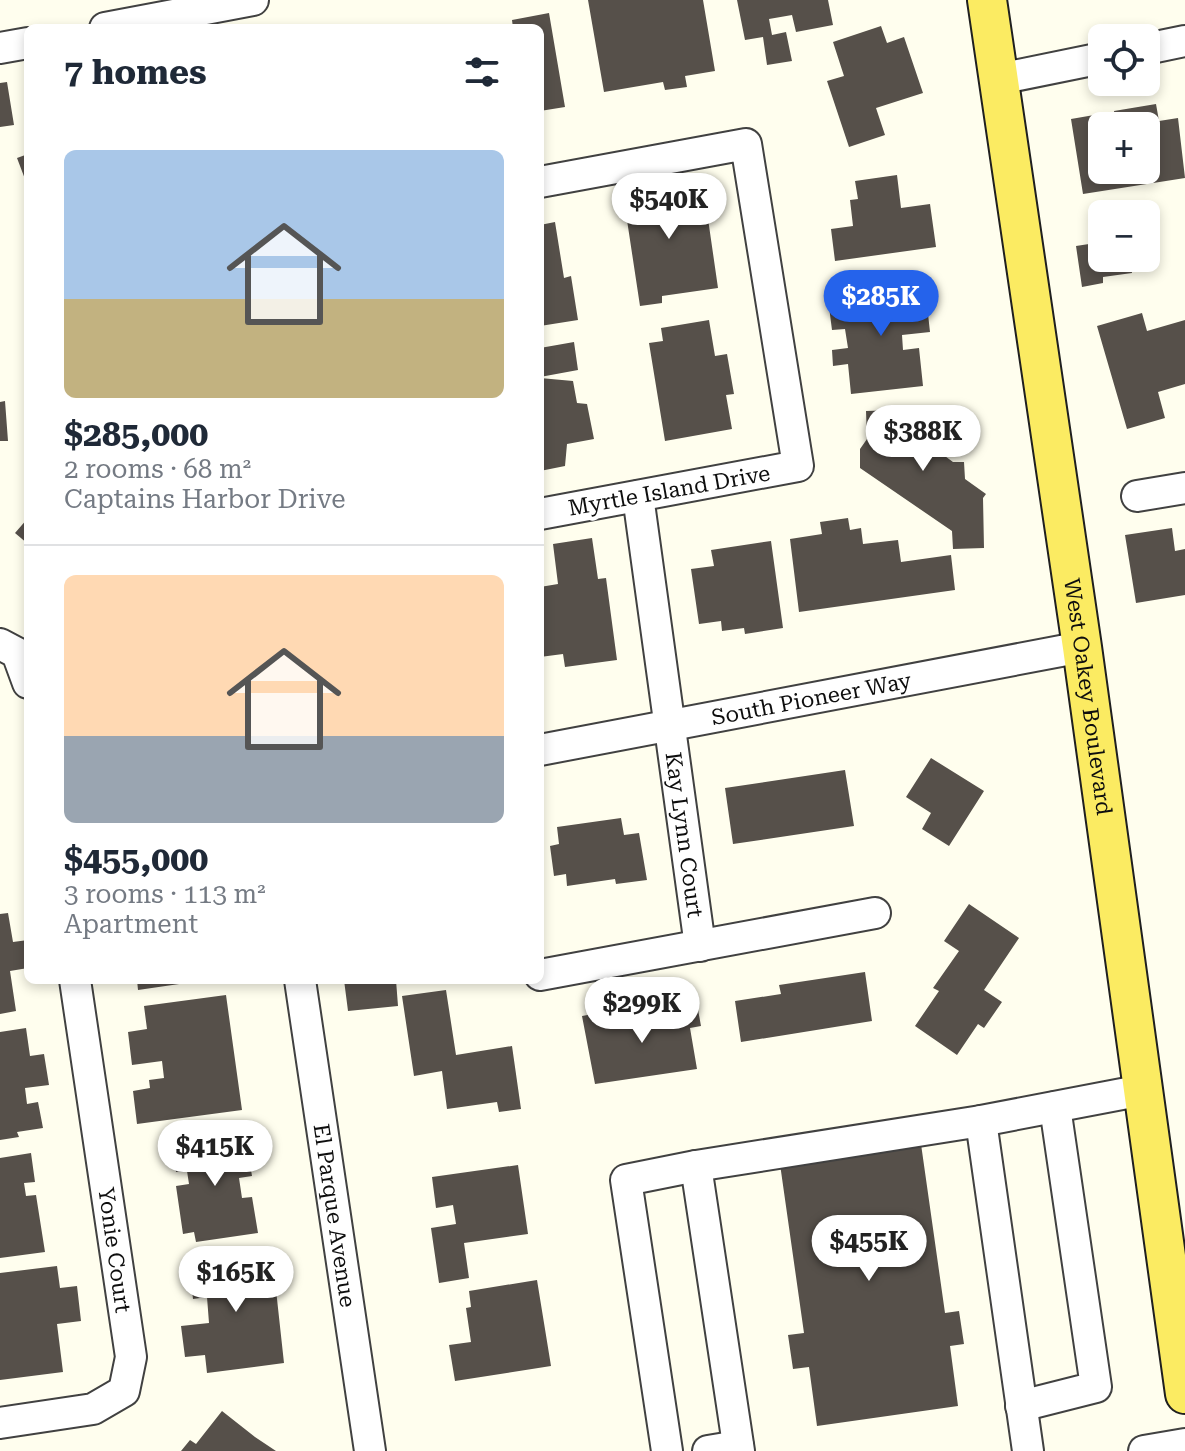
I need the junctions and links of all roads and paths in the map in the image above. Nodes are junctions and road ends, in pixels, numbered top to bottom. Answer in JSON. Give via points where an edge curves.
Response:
{"nodes":[{"id":1,"x":253,"y":0,"type":"edge"},
{"id":2,"x":987,"y":0,"type":"edge"},
{"id":3,"x":159,"y":15,"type":"edge"},
{"id":4,"x":122,"y":24,"type":"edge"},
{"id":5,"x":1185,"y":41,"type":"edge"},
{"id":6,"x":24,"y":44,"type":"edge"},
{"id":7,"x":1160,"y":46,"type":"edge"},
{"id":8,"x":0,"y":48,"type":"edge"},
{"id":9,"x":1088,"y":61,"type":"edge"},
{"id":10,"x":999,"y":79,"type":"junction"},
{"id":11,"x":544,"y":181,"type":"edge"},
{"id":12,"x":1185,"y":488,"type":"edge"},
{"id":13,"x":638,"y":496,"type":"junction"},
{"id":14,"x":1137,"y":496,"type":"dead end"},
{"id":15,"x":544,"y":513,"type":"edge"},
{"id":16,"x":0,"y":644,"type":"edge"},
{"id":17,"x":1082,"y":647,"type":"junction"},
{"id":18,"x":24,"y":672,"type":"edge"},
{"id":19,"x":671,"y":725,"type":"junction"},
{"id":20,"x":544,"y":749,"type":"edge"},
{"id":21,"x":875,"y":913,"type":"dead end"},
{"id":22,"x":700,"y":946,"type":"junction"},
{"id":23,"x":544,"y":974,"type":"edge"},
{"id":24,"x":76,"y":984,"type":"edge"},
{"id":25,"x":301,"y":984,"type":"edge"},
{"id":26,"x":1143,"y":1090,"type":"junction"},
{"id":27,"x":1055,"y":1107,"type":"junction"},
{"id":28,"x":981,"y":1121,"type":"junction"},
{"id":29,"x":696,"y":1166,"type":"junction"},
{"id":30,"x":1185,"y":1394,"type":"edge"},
{"id":31,"x":1021,"y":1406,"type":"junction"},
{"id":32,"x":0,"y":1423,"type":"edge"},
{"id":33,"x":1185,"y":1444,"type":"edge"},
{"id":34,"x":738,"y":1448,"type":"edge"},
{"id":35,"x":370,"y":1451,"type":"edge"},
{"id":36,"x":667,"y":1451,"type":"edge"},
{"id":37,"x":708,"y":1451,"type":"edge"},
{"id":38,"x":1028,"y":1451,"type":"edge"},
{"id":39,"x":1144,"y":1451,"type":"edge"}],
"edges":[{"from":1,"to":3,"type":"street"},
{"from":2,"to":10,"type":"main road","name":"West Oakey Boulevard"},
{"from":3,"to":4,"type":"street"},
{"from":5,"to":7,"type":"street"},
{"from":6,"to":8,"type":"street"},
{"from":9,"to":10,"type":"street"},
{"from":10,"to":17,"type":"main road","name":"West Oakey Boulevard"},
{"from":11,"to":13,"type":"street","name":"Myrtle Island Drive","via":[[746,144],[798,466]]},
{"from":12,"to":14,"type":"street"},
{"from":13,"to":15,"type":"street","name":"Myrtle Island Drive"},
{"from":13,"to":19,"type":"street","name":"Kay Lynn Court"},
{"from":16,"to":18,"type":"street","via":[[17,653]]},
{"from":17,"to":19,"type":"street","name":"South Pioneer Way"},
{"from":17,"to":26,"type":"main road","name":"West Oakey Boulevard"},
{"from":19,"to":20,"type":"street","name":"South Pioneer Way"},
{"from":19,"to":22,"type":"street","name":"Kay Lynn Court"},
{"from":21,"to":22,"type":"street","name":"Kay Lynn Court"},
{"from":22,"to":23,"type":"street","name":"Kay Lynn Court"},
{"from":24,"to":32,"type":"street","name":"Yonie Court","via":[[131,1357],[124,1391],[93,1409]]},
{"from":25,"to":35,"type":"street","name":"El Parque Avenue"},
{"from":26,"to":27,"type":"street"},
{"from":26,"to":30,"type":"main road","name":"West Oakey Boulevard"},
{"from":27,"to":28,"type":"street"},
{"from":27,"to":31,"type":"street","via":[[1096,1387]]},
{"from":28,"to":29,"type":"street"},
{"from":28,"to":31,"type":"street"},
{"from":29,"to":34,"type":"street"},
{"from":29,"to":36,"type":"street","via":[[626,1180]]},
{"from":31,"to":38,"type":"street"},
{"from":33,"to":39,"type":"street"},
{"from":34,"to":37,"type":"street"}]}
